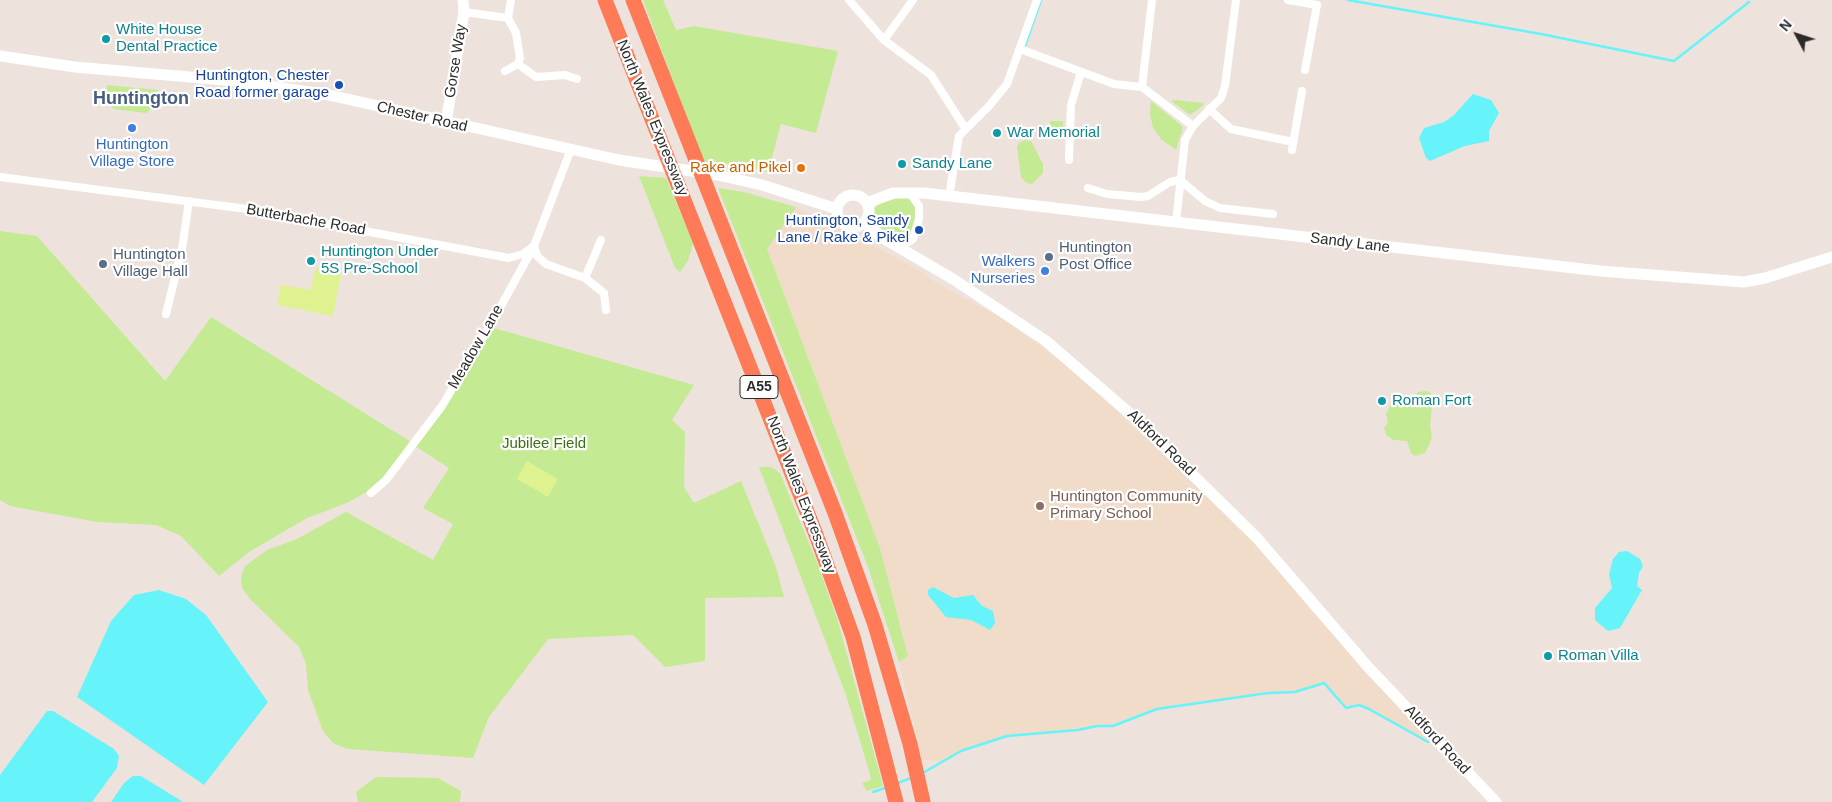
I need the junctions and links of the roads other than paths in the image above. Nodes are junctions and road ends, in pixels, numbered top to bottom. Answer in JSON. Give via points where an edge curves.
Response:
{"nodes":[{"id":1,"x":463,"y":0,"type":"edge"},
{"id":2,"x":511,"y":0,"type":"edge"},
{"id":3,"x":605,"y":0,"type":"edge"},
{"id":4,"x":633,"y":0,"type":"edge"},
{"id":5,"x":850,"y":0,"type":"edge"},
{"id":6,"x":913,"y":0,"type":"edge"},
{"id":7,"x":1037,"y":0,"type":"edge"},
{"id":8,"x":1152,"y":0,"type":"edge"},
{"id":9,"x":1236,"y":0,"type":"edge"},
{"id":10,"x":1288,"y":0,"type":"edge"},
{"id":11,"x":1318,"y":3,"type":"edge"},
{"id":12,"x":464,"y":12,"type":"junction"},
{"id":13,"x":508,"y":18,"type":"junction"},
{"id":14,"x":884,"y":40,"type":"junction"},
{"id":15,"x":1020,"y":49,"type":"junction"},
{"id":16,"x":0,"y":56,"type":"edge"},
{"id":17,"x":518,"y":64,"type":"junction"},
{"id":18,"x":568,"y":66,"type":"dead end"},
{"id":19,"x":1306,"y":70,"type":"dead end"},
{"id":20,"x":506,"y":71,"type":"dead end"},
{"id":21,"x":1081,"y":72,"type":"junction"},
{"id":22,"x":565,"y":75,"type":"junction"},
{"id":23,"x":577,"y":79,"type":"dead end"},
{"id":24,"x":1142,"y":87,"type":"junction"},
{"id":25,"x":1302,"y":91,"type":"dead end"},
{"id":26,"x":1210,"y":109,"type":"junction"},
{"id":27,"x":446,"y":122,"type":"junction"},
{"id":28,"x":1193,"y":126,"type":"junction"},
{"id":29,"x":966,"y":128,"type":"junction"},
{"id":30,"x":571,"y":149,"type":"junction"},
{"id":31,"x":1069,"y":160,"type":"dead end"},
{"id":32,"x":0,"y":177,"type":"edge"},
{"id":33,"x":1180,"y":180,"type":"junction"},
{"id":34,"x":1088,"y":188,"type":"dead end"},
{"id":35,"x":910,"y":193,"type":"junction"},
{"id":36,"x":949,"y":196,"type":"junction"},
{"id":37,"x":189,"y":202,"type":"junction"},
{"id":38,"x":867,"y":204,"type":"junction"},
{"id":39,"x":837,"y":210,"type":"junction"},
{"id":40,"x":1273,"y":214,"type":"dead end"},
{"id":41,"x":1176,"y":222,"type":"junction"},
{"id":42,"x":864,"y":223,"type":"junction"},
{"id":43,"x":601,"y":240,"type":"dead end"},
{"id":44,"x":534,"y":246,"type":"junction"},
{"id":45,"x":900,"y":248,"type":"junction"},
{"id":46,"x":1832,"y":257,"type":"edge"},
{"id":47,"x":585,"y":278,"type":"junction"},
{"id":48,"x":606,"y":310,"type":"dead end"},
{"id":49,"x":166,"y":314,"type":"dead end"},
{"id":50,"x":371,"y":493,"type":"dead end"},
{"id":51,"x":922,"y":798,"type":"edge"},
{"id":52,"x":896,"y":802,"type":"edge"},
{"id":53,"x":1496,"y":802,"type":"edge"}],
"edges":[{"from":1,"to":12,"type":"main road","name":"Gorse Way"},
{"from":2,"to":13,"type":"street"},
{"from":3,"to":52,"type":"highway","name":"North Wales Expressway","number":"A55","via":[[816,532],[853,637]]},
{"from":4,"to":51,"type":"highway","name":"North Wales Expressway","number":"A55","via":[[835,513],[875,625]]},
{"from":5,"to":14,"type":"street"},
{"from":6,"to":14,"type":"street"},
{"from":7,"to":15,"type":"street"},
{"from":8,"to":24,"type":"street"},
{"from":9,"to":26,"type":"street","via":[[1225,86],[1221,98]]},
{"from":10,"to":11,"type":"street"},
{"from":11,"to":19,"type":"street"},
{"from":12,"to":13,"type":"street"},
{"from":12,"to":27,"type":"main road","name":"Gorse Way"},
{"from":13,"to":17,"type":"street","via":[[520,50]]},
{"from":14,"to":29,"type":"street","via":[[931,75]]},
{"from":15,"to":21,"type":"street"},
{"from":15,"to":29,"type":"street","via":[[1006,84]]},
{"from":16,"to":27,"type":"main road","name":"Chester Road","via":[[74,67],[173,74],[284,88]]},
{"from":17,"to":20,"type":"street"},
{"from":17,"to":22,"type":"street","via":[[536,77]]},
{"from":18,"to":22,"type":"street"},
{"from":21,"to":24,"type":"street","via":[[1114,84]]},
{"from":21,"to":31,"type":"street","via":[[1071,105]]},
{"from":22,"to":23,"type":"street"},
{"from":24,"to":28,"type":"street"},
{"from":25,"to":26,"type":"street","via":[[1292,146],[1231,129]]},
{"from":26,"to":28,"type":"street"},
{"from":27,"to":30,"type":"main road","name":"Chester Road"},
{"from":28,"to":33,"type":"street","via":[[1185,140]]},
{"from":29,"to":36,"type":"street","via":[[958,136]]},
{"from":30,"to":39,"type":"main road","name":"Chester Road","via":[[762,185]]},
{"from":30,"to":44,"type":"street"},
{"from":32,"to":37,"type":"street","name":"Butterbache Road"},
{"from":33,"to":34,"type":"street","via":[[1141,197],[1107,194]]},
{"from":33,"to":40,"type":"street","via":[[1205,202],[1220,208]]},
{"from":33,"to":41,"type":"street"},
{"from":35,"to":36,"type":"main road","name":"Sandy Lane"},
{"from":35,"to":38,"type":"main road","name":"Sandy Lane","via":[[893,193]]},
{"from":35,"to":45,"type":"street","via":[[919,206],[919,219],[912,239]]},
{"from":36,"to":41,"type":"main road","name":"Sandy Lane"},
{"from":37,"to":44,"type":"street","name":"Butterbache Road","via":[[293,216],[508,258],[523,254]]},
{"from":37,"to":49,"type":"street","via":[[182,250]]},
{"from":38,"to":39,"type":"main road","via":[[857,196],[848,196]]},
{"from":38,"to":42,"type":"main road","via":[[869,212]]},
{"from":39,"to":42,"type":"main road","via":[[840,220],[846,225],[854,227]]},
{"from":41,"to":46,"type":"main road","name":"Sandy Lane","via":[[1600,271],[1744,282]]},
{"from":42,"to":45,"type":"main road","name":"Aldford Road"},
{"from":43,"to":47,"type":"street"},
{"from":44,"to":47,"type":"street","via":[[537,256],[546,264]]},
{"from":44,"to":50,"type":"street","name":"Meadow Lane","via":[[442,406],[386,480]]},
{"from":45,"to":53,"type":"main road","name":"Aldford Road","via":[[1046,341],[1135,418],[1257,538],[1369,668]]},
{"from":47,"to":48,"type":"street","via":[[604,293]]}]}
